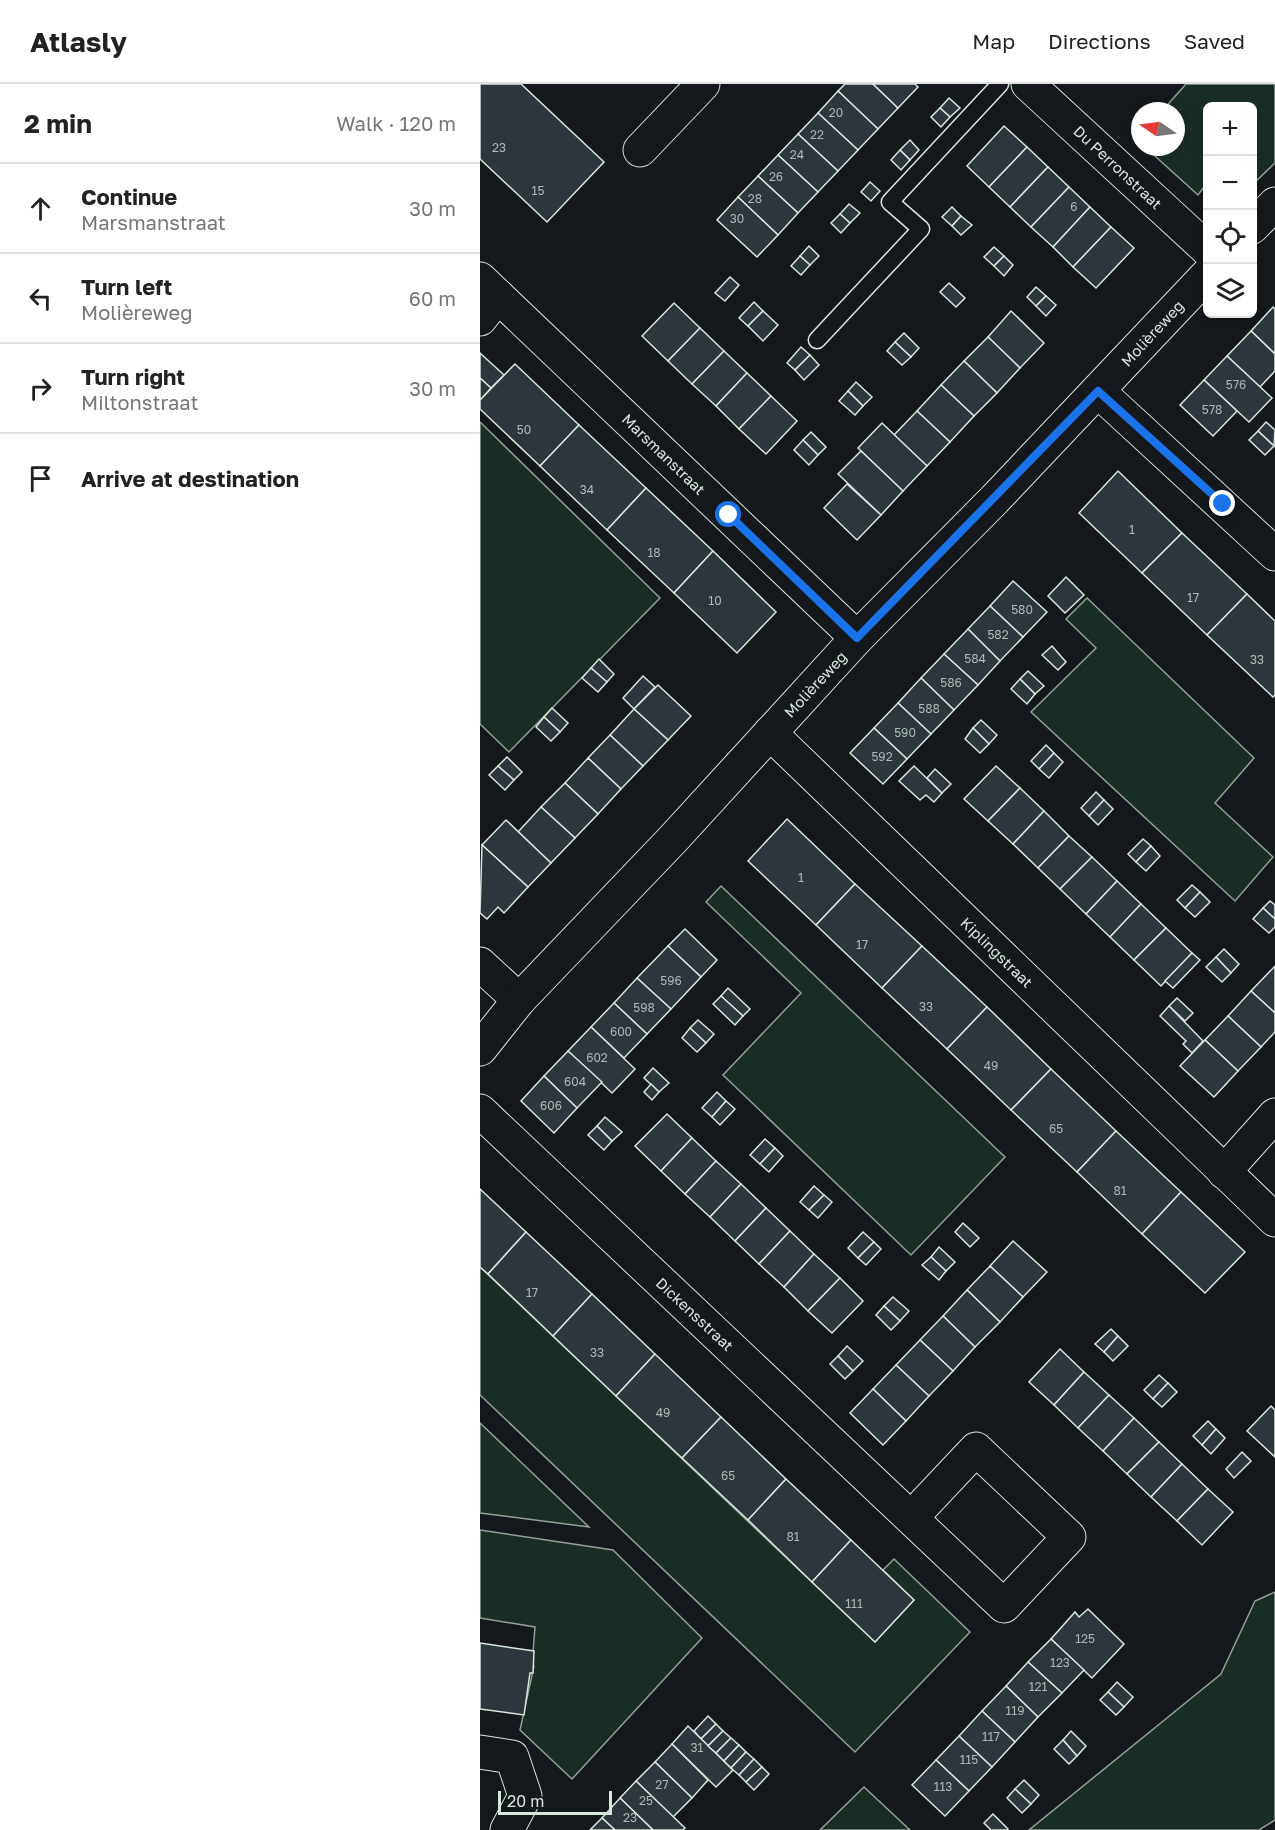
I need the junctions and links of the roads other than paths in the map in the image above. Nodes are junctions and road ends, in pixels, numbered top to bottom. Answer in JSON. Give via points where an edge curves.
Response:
{"nodes":[{"id":1,"x":703,"y":84,"type":"edge"},
{"id":2,"x":1000,"y":84,"type":"edge"},
{"id":3,"x":1028,"y":84,"type":"edge"},
{"id":4,"x":640,"y":150,"type":"dead end"},
{"id":5,"x":1275,"y":204,"type":"edge"},
{"id":6,"x":1257,"y":222,"type":"edge"},
{"id":7,"x":1203,"y":245,"type":"edge"},
{"id":8,"x":1203,"y":279,"type":"edge"},
{"id":9,"x":486,"y":298,"type":"edge"},
{"id":10,"x":817,"y":340,"type":"dead end"},
{"id":11,"x":1098,"y":391,"type":"junction"},
{"id":12,"x":1275,"y":554,"type":"edge"},
{"id":13,"x":857,"y":638,"type":"junction"},
{"id":14,"x":770,"y":733,"type":"junction"},
{"id":15,"x":480,"y":964,"type":"edge"},
{"id":16,"x":519,"y":1000,"type":"junction"},
{"id":17,"x":480,"y":1049,"type":"edge"},
{"id":18,"x":480,"y":1111,"type":"edge"},
{"id":19,"x":1275,"y":1114,"type":"edge"},
{"id":20,"x":1224,"y":1172,"type":"junction"},
{"id":21,"x":1275,"y":1220,"type":"edge"},
{"id":22,"x":911,"y":1518,"type":"junction"},
{"id":23,"x":480,"y":1752,"type":"edge"},
{"id":24,"x":480,"y":1828,"type":"edge"},
{"id":25,"x":492,"y":1830,"type":"edge"},
{"id":26,"x":507,"y":1830,"type":"edge"}],
"edges":[{"from":1,"to":4,"type":"street"},
{"from":2,"to":10,"type":"lane","via":[[890,202],[921,229]]},
{"from":3,"to":7,"type":"street","name":"Du Perronstraat"},
{"from":5,"to":6,"type":"street"},
{"from":8,"to":11,"type":"street","name":"Molièreweg"},
{"from":9,"to":13,"type":"street","name":"Marsmanstraat"},
{"from":11,"to":12,"type":"street"},
{"from":11,"to":13,"type":"street","name":"Molièreweg"},
{"from":13,"to":14,"type":"street","name":"Molièreweg"},
{"from":14,"to":16,"type":"street","name":"Molièreweg"},
{"from":14,"to":20,"type":"street","name":"Kiplingstraat"},
{"from":15,"to":16,"type":"street"},
{"from":16,"to":17,"type":"street","name":"Molièreweg"},
{"from":18,"to":22,"type":"street","name":"Dickensstraat"},
{"from":19,"to":20,"type":"street"},
{"from":20,"to":21,"type":"street","name":"Kiplingstraat"},
{"from":22,"to":22,"type":"street","name":"Dickensstraat","via":[[976,1449],[1069,1537],[1004,1606]]},
{"from":23,"to":26,"type":"street","via":[[512,1757],[525,1796]]},
{"from":24,"to":25,"type":"street"}]}
